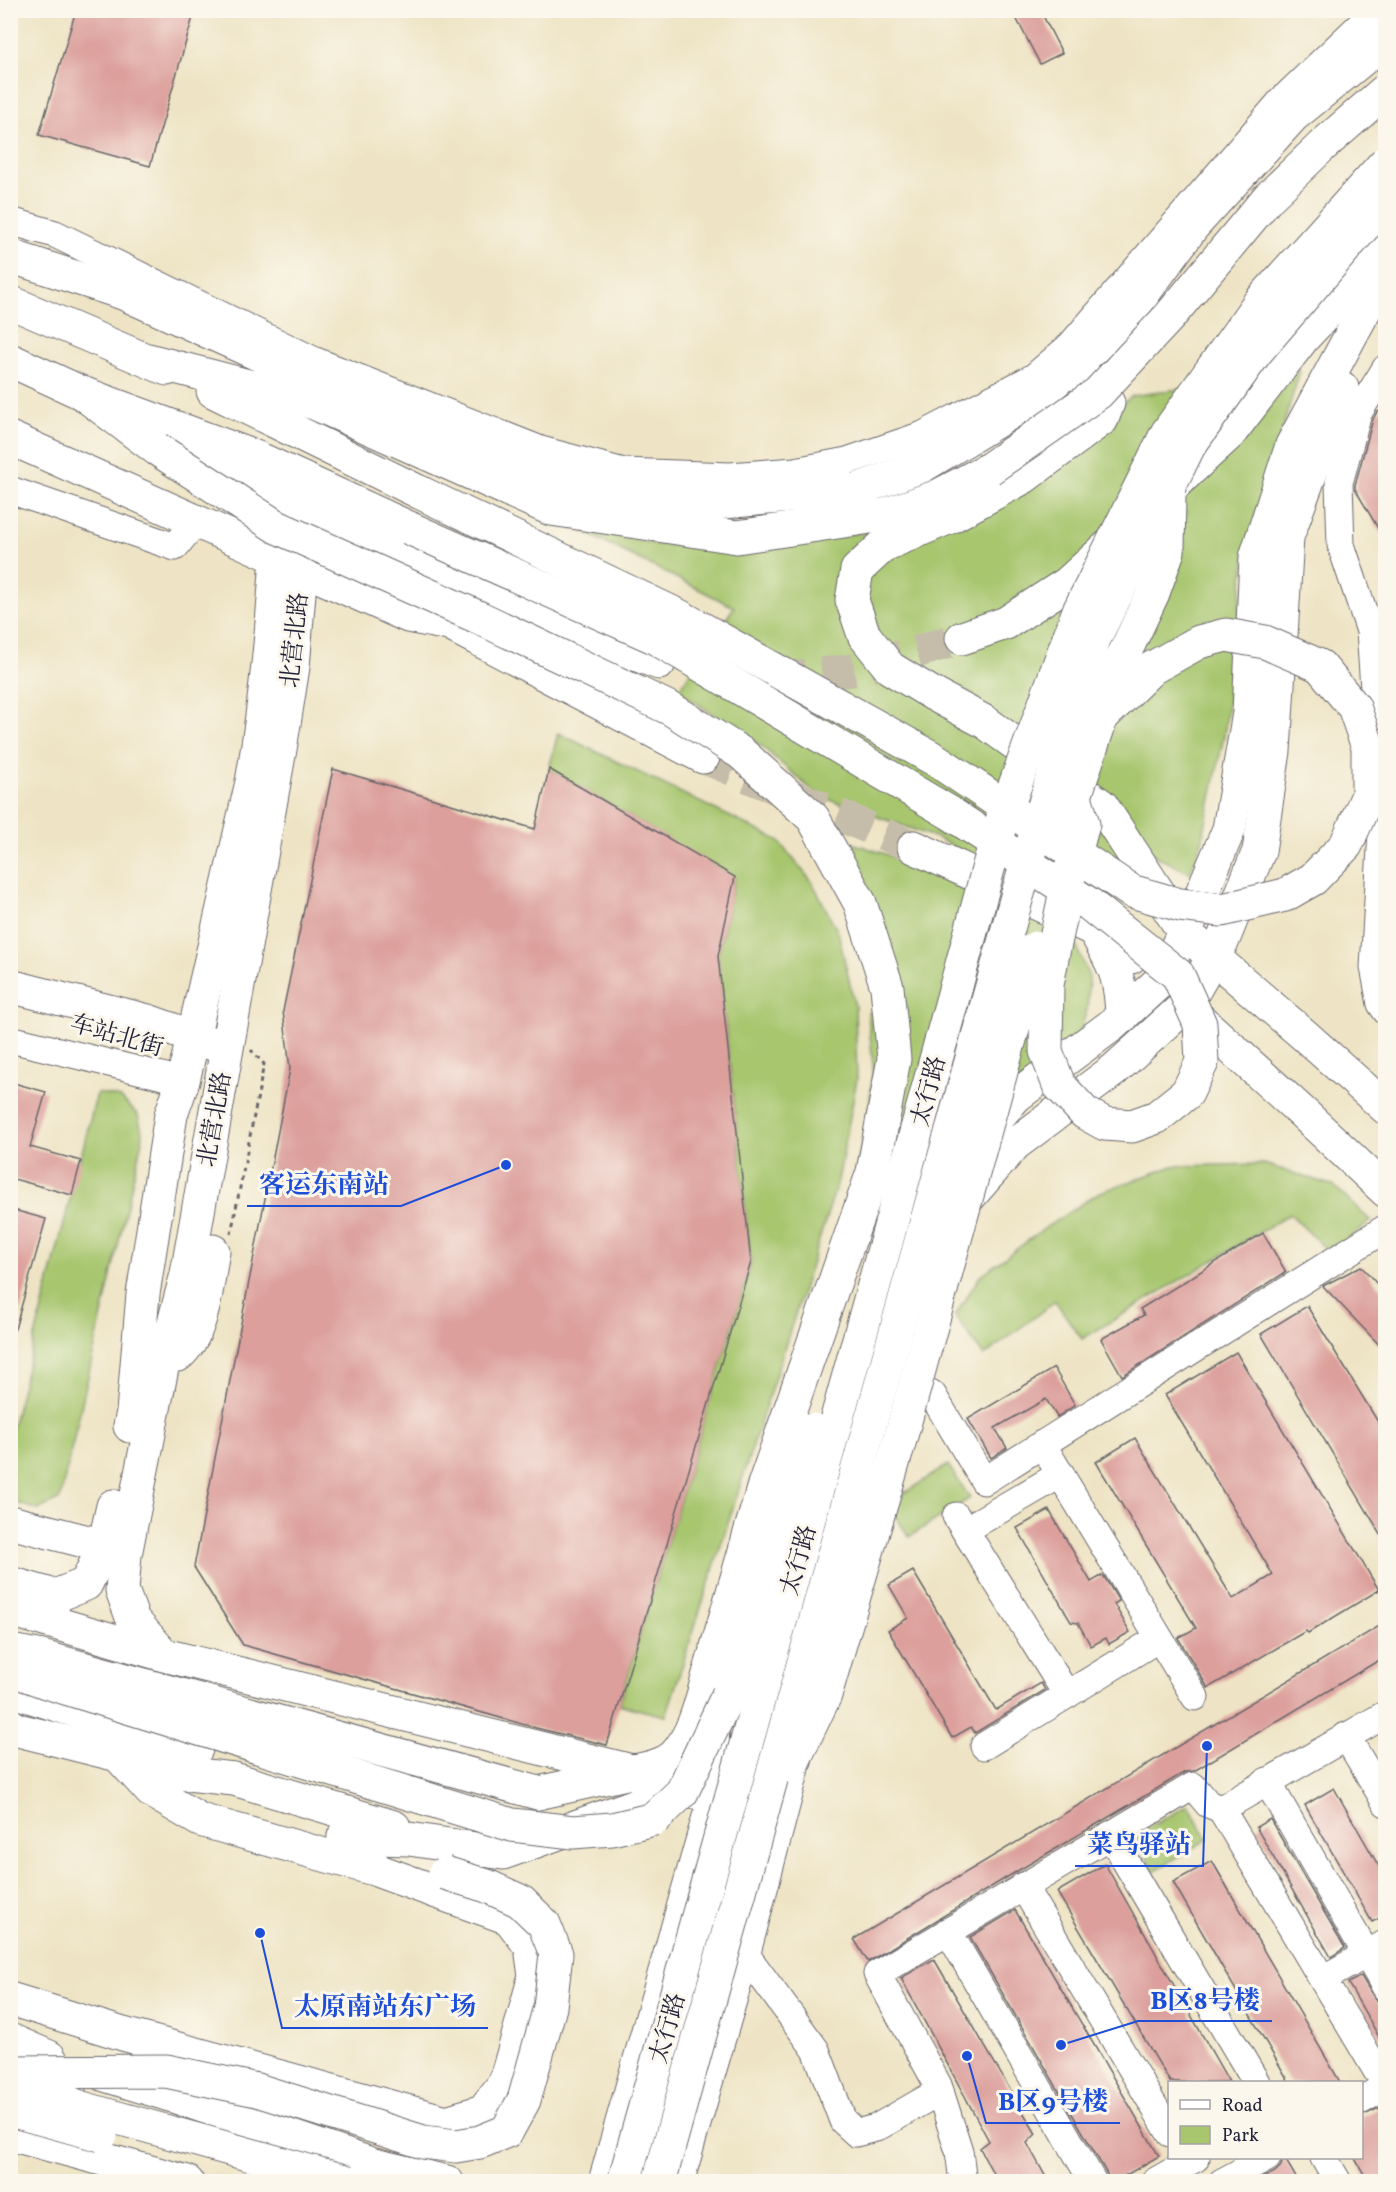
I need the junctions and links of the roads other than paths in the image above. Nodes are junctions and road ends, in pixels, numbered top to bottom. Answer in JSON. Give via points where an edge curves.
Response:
{"nodes":[{"id":1,"x":1376,"y":10,"type":"edge"},
{"id":2,"x":1386,"y":40,"type":"edge"},
{"id":3,"x":1386,"y":90,"type":"edge"},
{"id":4,"x":1386,"y":162,"type":"edge"},
{"id":5,"x":1386,"y":207,"type":"edge"},
{"id":6,"x":10,"y":221,"type":"edge"},
{"id":7,"x":1386,"y":250,"type":"edge"},
{"id":8,"x":10,"y":256,"type":"edge"},
{"id":9,"x":1386,"y":270,"type":"edge"},
{"id":10,"x":10,"y":302,"type":"edge"},
{"id":11,"x":1386,"y":307,"type":"edge"},
{"id":12,"x":10,"y":360,"type":"edge"},
{"id":13,"x":148,"y":360,"type":"junction"},
{"id":14,"x":1386,"y":368,"type":"edge"},
{"id":15,"x":1053,"y":383,"type":"junction"},
{"id":16,"x":82,"y":393,"type":"junction"},
{"id":17,"x":10,"y":438,"type":"edge"},
{"id":18,"x":157,"y":449,"type":"junction"},
{"id":19,"x":1169,"y":488,"type":"junction"},
{"id":20,"x":10,"y":490,"type":"edge"},
{"id":21,"x":196,"y":521,"type":"junction"},
{"id":22,"x":289,"y":563,"type":"junction"},
{"id":23,"x":962,"y":638,"type":"tunnel mouth"},
{"id":24,"x":659,"y":663,"type":"dead end"},
{"id":25,"x":1101,"y":718,"type":"junction"},
{"id":26,"x":703,"y":758,"type":"tunnel mouth"},
{"id":27,"x":1075,"y":796,"type":"junction"},
{"id":28,"x":914,"y":847,"type":"tunnel mouth"},
{"id":29,"x":1215,"y":862,"type":"junction"},
{"id":30,"x":1145,"y":872,"type":"junction"},
{"id":31,"x":1095,"y":930,"type":"junction"},
{"id":32,"x":1184,"y":932,"type":"junction"},
{"id":33,"x":1213,"y":957,"type":"junction"},
{"id":34,"x":1159,"y":982,"type":"junction"},
{"id":35,"x":10,"y":986,"type":"edge"},
{"id":36,"x":10,"y":1005,"type":"edge"},
{"id":37,"x":1185,"y":1006,"type":"junction"},
{"id":38,"x":1386,"y":1011,"type":"edge"},
{"id":39,"x":1122,"y":1017,"type":"junction"},
{"id":40,"x":10,"y":1039,"type":"edge"},
{"id":41,"x":188,"y":1058,"type":"junction"},
{"id":42,"x":224,"y":1058,"type":"junction"},
{"id":43,"x":1382,"y":1105,"type":"edge"},
{"id":44,"x":171,"y":1115,"type":"junction"},
{"id":45,"x":214,"y":1121,"type":"junction"},
{"id":46,"x":1386,"y":1191,"type":"edge"},
{"id":47,"x":1386,"y":1228,"type":"edge"},
{"id":48,"x":888,"y":1235,"type":"junction"},
{"id":49,"x":162,"y":1368,"type":"junction"},
{"id":50,"x":898,"y":1377,"type":"junction"},
{"id":51,"x":1042,"y":1444,"type":"junction"},
{"id":52,"x":1061,"y":1474,"type":"junction"},
{"id":53,"x":10,"y":1522,"type":"edge"},
{"id":54,"x":104,"y":1546,"type":"junction"},
{"id":55,"x":10,"y":1584,"type":"edge"},
{"id":56,"x":52,"y":1608,"type":"junction"},
{"id":57,"x":10,"y":1610,"type":"edge"},
{"id":58,"x":1159,"y":1638,"type":"junction"},
{"id":59,"x":10,"y":1652,"type":"edge"},
{"id":60,"x":164,"y":1655,"type":"junction"},
{"id":61,"x":10,"y":1669,"type":"edge"},
{"id":62,"x":710,"y":1671,"type":"junction"},
{"id":63,"x":10,"y":1690,"type":"edge"},
{"id":64,"x":1067,"y":1695,"type":"junction"},
{"id":65,"x":1195,"y":1697,"type":"dead end"},
{"id":66,"x":1386,"y":1714,"type":"edge"},
{"id":67,"x":10,"y":1725,"type":"edge"},
{"id":68,"x":1346,"y":1736,"type":"junction"},
{"id":69,"x":984,"y":1746,"type":"dead end"},
{"id":70,"x":196,"y":1749,"type":"junction"},
{"id":71,"x":118,"y":1755,"type":"junction"},
{"id":72,"x":646,"y":1776,"type":"junction"},
{"id":73,"x":1267,"y":1781,"type":"junction"},
{"id":74,"x":714,"y":1798,"type":"junction"},
{"id":75,"x":1386,"y":1803,"type":"edge"},
{"id":76,"x":1221,"y":1809,"type":"junction"},
{"id":77,"x":244,"y":1810,"type":"dead end"},
{"id":78,"x":654,"y":1819,"type":"junction"},
{"id":79,"x":1110,"y":1835,"type":"junction"},
{"id":80,"x":344,"y":1837,"type":"junction"},
{"id":81,"x":754,"y":1843,"type":"junction"},
{"id":82,"x":449,"y":1859,"type":"junction"},
{"id":83,"x":379,"y":1870,"type":"junction"},
{"id":84,"x":1023,"y":1887,"type":"junction"},
{"id":85,"x":756,"y":1905,"type":"junction"},
{"id":86,"x":948,"y":1931,"type":"junction"},
{"id":87,"x":1376,"y":1948,"type":"edge"},
{"id":88,"x":744,"y":1952,"type":"junction"},
{"id":89,"x":1323,"y":1979,"type":"junction"},
{"id":90,"x":1386,"y":1988,"type":"edge"},
{"id":91,"x":10,"y":1999,"type":"edge"},
{"id":92,"x":10,"y":2040,"type":"edge"},
{"id":93,"x":49,"y":2057,"type":"junction"},
{"id":94,"x":10,"y":2072,"type":"edge"},
{"id":95,"x":10,"y":2080,"type":"edge"},
{"id":96,"x":1255,"y":2081,"type":"edge"},
{"id":97,"x":1376,"y":2081,"type":"edge"},
{"id":98,"x":940,"y":2091,"type":"junction"},
{"id":99,"x":1363,"y":2099,"type":"edge"},
{"id":100,"x":13,"y":2130,"type":"edge"},
{"id":101,"x":1168,"y":2130,"type":"edge"},
{"id":102,"x":1264,"y":2159,"type":"edge"},
{"id":103,"x":1325,"y":2159,"type":"edge"},
{"id":104,"x":110,"y":2161,"type":"junction"},
{"id":105,"x":1191,"y":2165,"type":"edge"},
{"id":106,"x":1227,"y":2180,"type":"edge"},
{"id":107,"x":187,"y":2181,"type":"edge"},
{"id":108,"x":269,"y":2181,"type":"edge"},
{"id":109,"x":348,"y":2181,"type":"edge"},
{"id":110,"x":447,"y":2181,"type":"edge"},
{"id":111,"x":605,"y":2181,"type":"edge"},
{"id":112,"x":624,"y":2181,"type":"edge"},
{"id":113,"x":659,"y":2181,"type":"edge"},
{"id":114,"x":677,"y":2181,"type":"edge"},
{"id":115,"x":963,"y":2181,"type":"edge"},
{"id":116,"x":1093,"y":2181,"type":"edge"},
{"id":117,"x":1154,"y":2181,"type":"edge"},
{"id":118,"x":1338,"y":2181,"type":"edge"}],
"edges":[{"from":1,"to":6,"type":"street","via":[[1282,100],[1070,346],[1035,378],[923,435],[847,460],[795,471],[730,476],[624,472],[541,450],[313,360],[55,234]]},
{"from":2,"to":15,"type":"main road","via":[[1293,116],[1193,226],[1121,324]]},
{"from":3,"to":13,"type":"main road","bridge":true,"via":[[1268,198],[1169,317],[1098,393],[989,469],[938,496],[884,515],[737,537],[551,509],[314,403]]},
{"from":4,"to":48,"type":"main road","name":"太行路","bridge":true,"via":[[1259,303],[1167,433],[1078,613],[999,829]]},
{"from":5,"to":19,"type":"main road","name":"太行路","bridge":true,"via":[[1364,226],[1256,352],[1189,446]]},
{"from":7,"to":23,"type":"main road","via":[[1303,338],[1230,433],[1068,583],[1006,623]]},
{"from":8,"to":15,"type":"main road","via":[[123,293],[304,375],[558,479],[633,496],[701,504],[856,490],[922,466]]},
{"from":9,"to":29,"type":"main road","via":[[1292,445],[1256,557],[1249,713],[1229,829]]},
{"from":10,"to":13,"type":"main road"},
{"from":11,"to":33,"type":"main road","via":[[1340,392],[1287,537],[1274,750],[1259,851]]},
{"from":12,"to":16,"type":"main road"},
{"from":13,"to":25,"type":"main road","bridge":true,"via":[[679,616],[936,760],[1131,891],[1180,905],[1222,910],[1286,895],[1313,879],[1346,845],[1368,795],[1368,747],[1354,707],[1320,666],[1265,642],[1226,635],[1199,642],[1152,668]]},
{"from":14,"to":38,"type":"street","via":[[1358,413],[1339,483],[1341,545],[1370,631],[1383,815],[1374,968],[1380,1004]]},
{"from":15,"to":30,"type":"main road","via":[[1079,377],[1096,383],[1108,403],[1102,419],[1024,477],[950,517],[884,544],[857,570],[852,600],[864,635],[890,668],[986,722],[1102,806]]},
{"from":16,"to":18,"type":"main road"},
{"from":16,"to":27,"type":"main road","bridge":true,"via":[[255,457],[654,637],[950,813],[1020,858],[1029,865],[1059,884],[1069,891],[1089,904],[1178,975],[1200,1024],[1202,1062],[1187,1093],[1157,1117],[1132,1126],[1105,1124],[1085,1113],[1059,1085],[1046,1051],[1047,985],[1065,897],[1067,886],[1083,824]]},
{"from":17,"to":21,"type":"main road"},
{"from":18,"to":24,"type":"main road","via":[[292,504],[567,628]]},
{"from":18,"to":62,"type":"main road","bridge":true,"via":[[277,527],[671,709],[741,753],[813,818],[860,903],[887,987],[894,1059],[876,1161],[764,1485]]},
{"from":19,"to":25,"type":"main road","bridge":true,"via":[[1168,551],[1154,593],[1119,665]]},
{"from":19,"to":81,"type":"main road","name":"太行路","bridge":true,"via":[[1094,639],[1003,946]]},
{"from":20,"to":21,"type":"street","via":[[175,547]]},
{"from":21,"to":22,"type":"main road"},
{"from":22,"to":26,"type":"main road","via":[[408,616],[449,624]]},
{"from":22,"to":41,"type":"main road","name":"北营北路","via":[[268,668],[252,782]]},
{"from":22,"to":42,"type":"main road","name":"北营北路","via":[[299,610],[280,749]]},
{"from":25,"to":27,"type":"main road","bridge":true},
{"from":27,"to":81,"type":"main road","bridge":true,"via":[[903,1432],[825,1695]]},
{"from":28,"to":31,"type":"main road"},
{"from":29,"to":30,"type":"main road","via":[[1190,879],[1170,879]]},
{"from":29,"to":32,"type":"main road"},
{"from":30,"to":32,"type":"main road"},
{"from":31,"to":34,"type":"main road","via":[[1108,936]]},
{"from":31,"to":39,"type":"main road","via":[[1115,967]]},
{"from":32,"to":33,"type":"main road"},
{"from":32,"to":34,"type":"main road"},
{"from":33,"to":37,"type":"main road"},
{"from":33,"to":43,"type":"main road"},
{"from":34,"to":37,"type":"main road"},
{"from":34,"to":39,"type":"main road"},
{"from":35,"to":41,"type":"main road","via":[[148,1021]]},
{"from":36,"to":41,"type":"main road","name":"车站北街"},
{"from":37,"to":46,"type":"main road"},
{"from":37,"to":50,"type":"main road","via":[[1114,1070],[1015,1144],[948,1221],[915,1300]]},
{"from":39,"to":74,"type":"main road","via":[[1016,1096],[907,1222],[795,1514]]},
{"from":40,"to":41,"type":"street"},
{"from":41,"to":42,"type":"main road","name":"车站北街"},
{"from":41,"to":44,"type":"main road","name":"北营北路"},
{"from":42,"to":45,"type":"main road","name":"北营北路"},
{"from":42,"to":49,"type":"main road","via":[[237,1051],[245,1067],[203,1309],[188,1347]]},
{"from":44,"to":45,"type":"main road","via":[[193,1092],[207,1100]]},
{"from":44,"to":54,"type":"main road","name":"北营北路","via":[[143,1294],[133,1412]]},
{"from":45,"to":49,"type":"main road","name":"北营北路","via":[[187,1274]]},
{"from":47,"to":51,"type":"street"},
{"from":48,"to":78,"type":"main road","bridge":true,"via":[[776,1535],[728,1695],[682,1792]]},
{"from":48,"to":112,"type":"main road","name":"太行路","bridge":true},
{"from":49,"to":60,"type":"main road","name":"北营北路","via":[[125,1555],[122,1590],[133,1620]]},
{"from":50,"to":51,"type":"street","via":[[932,1394],[984,1481]]},
{"from":50,"to":85,"type":"main road"},
{"from":51,"to":52,"type":"street"},
{"from":52,"to":58,"type":"street"},
{"from":52,"to":64,"type":"street","via":[[961,1523]]},
{"from":53,"to":54,"type":"main road"},
{"from":54,"to":56,"type":"main road","name":"北营北路","via":[[86,1584]]},
{"from":55,"to":56,"type":"main road"},
{"from":56,"to":57,"type":"main road"},
{"from":56,"to":60,"type":"main road"},
{"from":58,"to":64,"type":"street"},
{"from":58,"to":65,"type":"street"},
{"from":59,"to":72,"type":"main road","bridge":true,"via":[[38,1656],[538,1793]]},
{"from":60,"to":72,"type":"main road"},
{"from":61,"to":78,"type":"main road","bridge":true,"via":[[512,1825],[573,1833]]},
{"from":62,"to":72,"type":"main road","via":[[696,1721],[675,1756],[650,1768]]},
{"from":62,"to":74,"type":"main road","bridge":true},
{"from":63,"to":70,"type":"main road"},
{"from":64,"to":69,"type":"street"},
{"from":66,"to":68,"type":"street"},
{"from":67,"to":71,"type":"main road"},
{"from":68,"to":73,"type":"street"},
{"from":68,"to":75,"type":"street"},
{"from":70,"to":71,"type":"main road"},
{"from":70,"to":78,"type":"main road","via":[[547,1851],[599,1850],[627,1840]]},
{"from":71,"to":82,"type":"main road","via":[[169,1772],[234,1779]]},
{"from":71,"to":83,"type":"main road","via":[[151,1791],[200,1820]]},
{"from":72,"to":74,"type":"main road"},
{"from":72,"to":82,"type":"main road","via":[[639,1804],[503,1853]]},
{"from":73,"to":76,"type":"street"},
{"from":73,"to":87,"type":"street"},
{"from":74,"to":85,"type":"main road"},
{"from":74,"to":111,"type":"main road"},
{"from":76,"to":79,"type":"street","via":[[1208,1804],[1193,1786]]},
{"from":76,"to":89,"type":"street"},
{"from":77,"to":80,"type":"main road"},
{"from":79,"to":84,"type":"street"},
{"from":79,"to":96,"type":"street"},
{"from":80,"to":82,"type":"main road"},
{"from":80,"to":83,"type":"main road"},
{"from":81,"to":113,"type":"main road","name":"太行路","bridge":true},
{"from":82,"to":94,"type":"main road","bridge":true,"via":[[487,1886],[520,1901],[544,1924],[556,1954],[546,2019],[524,2100],[507,2131],[456,2146],[423,2142],[257,2090],[166,2071]]},
{"from":83,"to":91,"type":"main road","via":[[509,1918],[531,1947],[535,1976],[505,2083],[483,2111],[446,2122],[123,2034]]},
{"from":84,"to":86,"type":"street"},
{"from":84,"to":101,"type":"street"},
{"from":85,"to":88,"type":"main road"},
{"from":86,"to":98,"type":"street","via":[[877,1974]]},
{"from":86,"to":116,"type":"street"},
{"from":87,"to":89,"type":"street"},
{"from":87,"to":90,"type":"street"},
{"from":88,"to":98,"type":"street","via":[[816,2050],[843,2121],[856,2133],[876,2128]]},
{"from":88,"to":114,"type":"main road"},
{"from":89,"to":97,"type":"street"},
{"from":92,"to":93,"type":"main road"},
{"from":93,"to":104,"type":"main road"},
{"from":93,"to":110,"type":"main road","bridge":true,"via":[[374,2165]]},
{"from":95,"to":109,"type":"main road","bridge":true,"via":[[82,2108]]},
{"from":97,"to":99,"type":"street"},
{"from":98,"to":115,"type":"street","via":[[959,2151]]},
{"from":100,"to":104,"type":"main road"},
{"from":100,"to":108,"type":"main road","bridge":true},
{"from":102,"to":106,"type":"street"},
{"from":103,"to":118,"type":"street"},
{"from":104,"to":107,"type":"main road"},
{"from":105,"to":117,"type":"street"}]}
